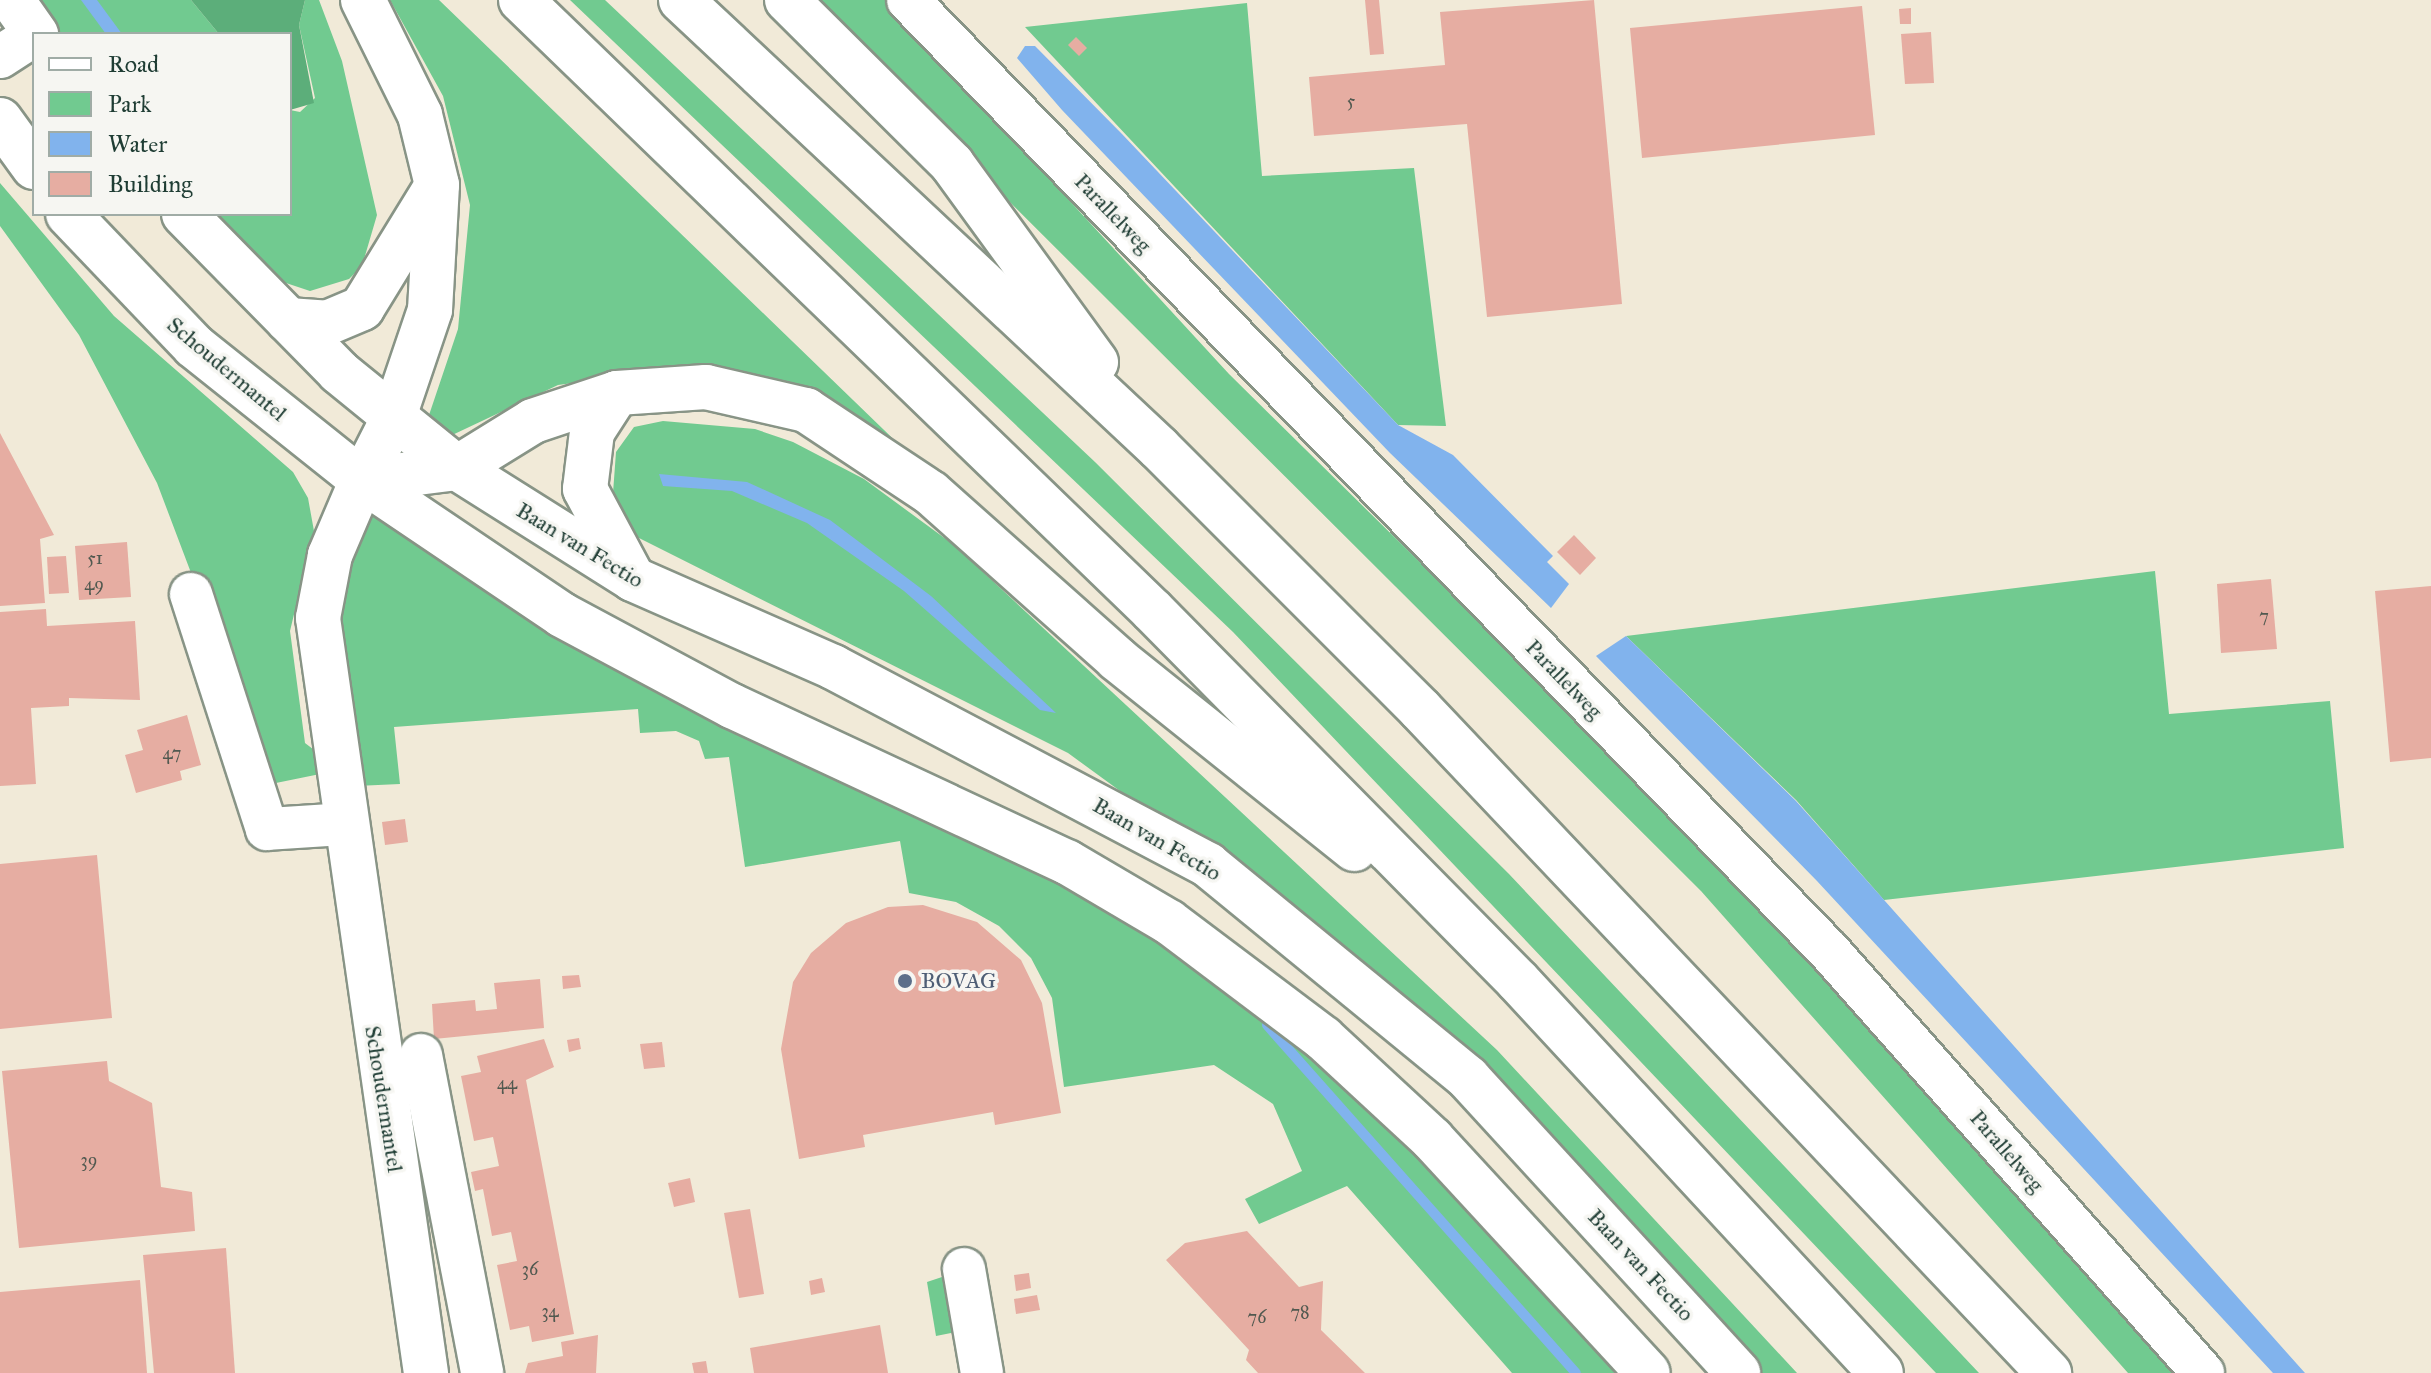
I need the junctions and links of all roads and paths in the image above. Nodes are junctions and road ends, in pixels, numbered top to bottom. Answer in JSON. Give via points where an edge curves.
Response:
{"nodes":[{"id":1,"x":12,"y":0,"type":"edge"},
{"id":2,"x":363,"y":0,"type":"edge"},
{"id":3,"x":521,"y":0,"type":"edge"},
{"id":4,"x":681,"y":0,"type":"edge"},
{"id":5,"x":787,"y":0,"type":"edge"},
{"id":6,"x":908,"y":0,"type":"edge"},
{"id":7,"x":33,"y":32,"type":"edge"},
{"id":8,"x":32,"y":37,"type":"edge"},
{"id":9,"x":0,"y":57,"type":"edge"},
{"id":10,"x":0,"y":120,"type":"edge"},
{"id":11,"x":32,"y":164,"type":"edge"},
{"id":12,"x":437,"y":185,"type":"junction"},
{"id":13,"x":70,"y":216,"type":"edge"},
{"id":14,"x":186,"y":216,"type":"edge"},
{"id":15,"x":288,"y":320,"type":"junction"},
{"id":16,"x":617,"y":393,"type":"junction"},
{"id":17,"x":393,"y":419,"type":"junction"},
{"id":18,"x":1159,"y":448,"type":"junction"},
{"id":19,"x":457,"y":468,"type":"junction"},
{"id":20,"x":362,"y":480,"type":"junction"},
{"id":21,"x":633,"y":579,"type":"junction"},
{"id":22,"x":191,"y":594,"type":"dead end"},
{"id":23,"x":345,"y":824,"type":"junction"},
{"id":24,"x":1518,"y":981,"type":"junction"},
{"id":25,"x":421,"y":1055,"type":"dead end"},
{"id":26,"x":964,"y":1269,"type":"dead end"},
{"id":27,"x":426,"y":1373,"type":"edge"},
{"id":28,"x":482,"y":1373,"type":"edge"},
{"id":29,"x":982,"y":1373,"type":"edge"},
{"id":30,"x":1648,"y":1373,"type":"edge"},
{"id":31,"x":1738,"y":1373,"type":"edge"},
{"id":32,"x":1881,"y":1373,"type":"edge"},
{"id":33,"x":2049,"y":1373,"type":"edge"},
{"id":34,"x":2203,"y":1373,"type":"edge"}],
"edges":[{"from":1,"to":7,"type":"main road"},
{"from":2,"to":12,"type":"main road","name":"Schoudermantel","via":[[420,115]]},
{"from":3,"to":24,"type":"main road","via":[[1152,610]]},
{"from":4,"to":18,"type":"main road"},
{"from":5,"to":18,"type":"main road","via":[[952,164]]},
{"from":6,"to":34,"type":"street","name":"Parallelweg","via":[[1829,951]]},
{"from":8,"to":9,"type":"street"},
{"from":10,"to":11,"type":"main road"},
{"from":12,"to":15,"type":"main road","via":[[362,308],[327,323]]},
{"from":12,"to":17,"type":"main road","name":"Schoudermantel","via":[[433,296]]},
{"from":13,"to":20,"type":"main road","name":"Schoudermantel","via":[[194,346]]},
{"from":14,"to":15,"type":"main road"},
{"from":15,"to":17,"type":"main road"},
{"from":16,"to":19,"type":"main road","via":[[533,421]]},
{"from":16,"to":21,"type":"main road","via":[[592,432],[585,489]]},
{"from":16,"to":24,"type":"main road","via":[[706,387],[760,394],[806,410],[860,445],[931,493],[1117,659]]},
{"from":17,"to":19,"type":"main road"},
{"from":17,"to":20,"type":"main road","name":"Schoudermantel"},
{"from":18,"to":33,"type":"main road","via":[[1678,976]]},
{"from":19,"to":20,"type":"main road"},
{"from":19,"to":21,"type":"main road","name":"Baan van Fectio"},
{"from":20,"to":23,"type":"main road","name":"Schoudermantel","via":[[330,555],[318,618]]},
{"from":20,"to":30,"type":"main road","via":[[562,615],[732,706],[1067,862],[1169,922],[1311,1028],[1432,1139]]},
{"from":21,"to":31,"type":"main road","name":"Baan van Fectio","via":[[833,667],[1208,865],[1468,1078]]},
{"from":22,"to":23,"type":"street","via":[[267,829]]},
{"from":23,"to":27,"type":"main road","name":"Schoudermantel"},
{"from":24,"to":32,"type":"main road"},
{"from":25,"to":28,"type":"street","name":"Schoudermantel"},
{"from":26,"to":29,"type":"street"}]}
